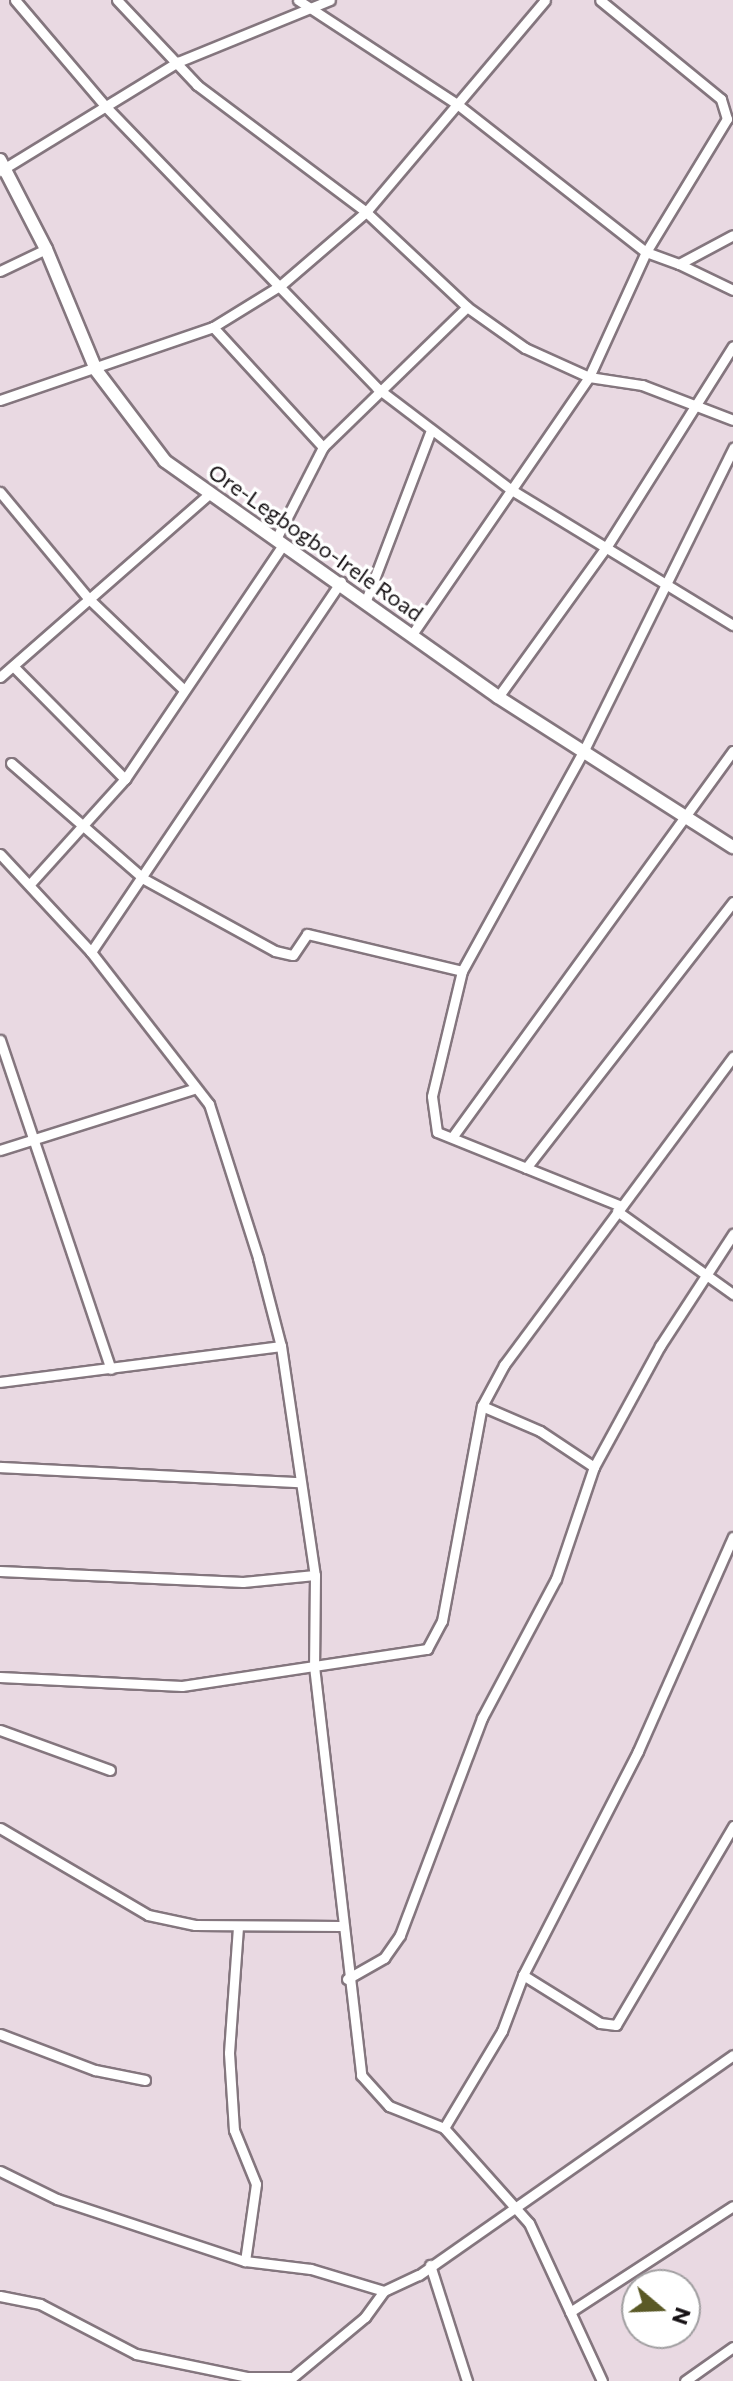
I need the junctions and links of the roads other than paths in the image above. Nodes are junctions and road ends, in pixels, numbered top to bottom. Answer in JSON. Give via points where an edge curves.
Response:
{"nodes":[{"id":1,"x":15,"y":0,"type":"edge"},
{"id":2,"x":117,"y":0,"type":"edge"},
{"id":3,"x":298,"y":0,"type":"edge"},
{"id":4,"x":330,"y":0,"type":"edge"},
{"id":5,"x":545,"y":0,"type":"edge"},
{"id":6,"x":600,"y":0,"type":"edge"},
{"id":7,"x":311,"y":8,"type":"junction"},
{"id":8,"x":178,"y":62,"type":"junction"},
{"id":9,"x":457,"y":104,"type":"junction"},
{"id":10,"x":106,"y":107,"type":"junction"},
{"id":11,"x":2,"y":167,"type":"edge"},
{"id":12,"x":366,"y":212,"type":"junction"},
{"id":13,"x":733,"y":235,"type":"edge"},
{"id":14,"x":46,"y":249,"type":"junction"},
{"id":15,"x":646,"y":252,"type":"junction"},
{"id":16,"x":679,"y":264,"type":"junction"},
{"id":17,"x":0,"y":271,"type":"edge"},
{"id":18,"x":281,"y":285,"type":"junction"},
{"id":19,"x":733,"y":290,"type":"edge"},
{"id":20,"x":467,"y":307,"type":"junction"},
{"id":21,"x":213,"y":327,"type":"junction"},
{"id":22,"x":733,"y":346,"type":"edge"},
{"id":23,"x":96,"y":370,"type":"junction"},
{"id":24,"x":589,"y":377,"type":"junction"},
{"id":25,"x":377,"y":388,"type":"junction"},
{"id":26,"x":0,"y":400,"type":"edge"},
{"id":27,"x":699,"y":407,"type":"junction"},
{"id":28,"x":733,"y":420,"type":"edge"},
{"id":29,"x":430,"y":433,"type":"junction"},
{"id":30,"x":323,"y":447,"type":"junction"},
{"id":31,"x":733,"y":448,"type":"edge"},
{"id":32,"x":510,"y":489,"type":"junction"},
{"id":33,"x":0,"y":492,"type":"edge"},
{"id":34,"x":207,"y":496,"type":"junction"},
{"id":35,"x":280,"y":542,"type":"junction"},
{"id":36,"x":607,"y":546,"type":"junction"},
{"id":37,"x":667,"y":580,"type":"junction"},
{"id":38,"x":341,"y":581,"type":"junction"},
{"id":39,"x":88,"y":598,"type":"junction"},
{"id":40,"x":365,"y":603,"type":"junction"},
{"id":41,"x":733,"y":625,"type":"edge"},
{"id":42,"x":413,"y":633,"type":"junction"},
{"id":43,"x":13,"y":666,"type":"junction"},
{"id":44,"x":0,"y":677,"type":"edge"},
{"id":45,"x":183,"y":689,"type":"junction"},
{"id":46,"x":498,"y":697,"type":"junction"},
{"id":47,"x":585,"y":748,"type":"junction"},
{"id":48,"x":733,"y":751,"type":"edge"},
{"id":49,"x":11,"y":763,"type":"dead end"},
{"id":50,"x":125,"y":779,"type":"junction"},
{"id":51,"x":688,"y":819,"type":"junction"},
{"id":52,"x":86,"y":826,"type":"junction"},
{"id":53,"x":733,"y":847,"type":"edge"},
{"id":54,"x":0,"y":854,"type":"edge"},
{"id":55,"x":144,"y":879,"type":"junction"},
{"id":56,"x":30,"y":884,"type":"junction"},
{"id":57,"x":733,"y":902,"type":"edge"},
{"id":58,"x":91,"y":952,"type":"junction"},
{"id":59,"x":462,"y":971,"type":"junction"},
{"id":60,"x":0,"y":1040,"type":"edge"},
{"id":61,"x":733,"y":1057,"type":"edge"},
{"id":62,"x":193,"y":1089,"type":"junction"},
{"id":63,"x":453,"y":1136,"type":"junction"},
{"id":64,"x":36,"y":1140,"type":"junction"},
{"id":65,"x":0,"y":1150,"type":"edge"},
{"id":66,"x":526,"y":1168,"type":"junction"},
{"id":67,"x":619,"y":1208,"type":"junction"},
{"id":68,"x":733,"y":1234,"type":"edge"},
{"id":69,"x":705,"y":1276,"type":"junction"},
{"id":70,"x":733,"y":1294,"type":"edge"},
{"id":71,"x":281,"y":1346,"type":"junction"},
{"id":72,"x":111,"y":1369,"type":"junction"},
{"id":73,"x":0,"y":1382,"type":"edge"},
{"id":74,"x":482,"y":1406,"type":"junction"},
{"id":75,"x":0,"y":1467,"type":"edge"},
{"id":76,"x":594,"y":1467,"type":"junction"},
{"id":77,"x":300,"y":1482,"type":"junction"},
{"id":78,"x":733,"y":1537,"type":"edge"},
{"id":79,"x":0,"y":1571,"type":"edge"},
{"id":80,"x":315,"y":1575,"type":"junction"},
{"id":81,"x":314,"y":1666,"type":"junction"},
{"id":82,"x":0,"y":1677,"type":"edge"},
{"id":83,"x":0,"y":1730,"type":"edge"},
{"id":84,"x":110,"y":1770,"type":"dead end"},
{"id":85,"x":733,"y":1826,"type":"edge"},
{"id":86,"x":0,"y":1828,"type":"edge"},
{"id":87,"x":341,"y":1926,"type":"junction"},
{"id":88,"x":238,"y":1927,"type":"junction"},
{"id":89,"x":523,"y":1975,"type":"junction"},
{"id":90,"x":347,"y":1979,"type":"junction"},
{"id":91,"x":0,"y":2034,"type":"edge"},
{"id":92,"x":733,"y":2055,"type":"edge"},
{"id":93,"x":145,"y":2080,"type":"dead end"},
{"id":94,"x":444,"y":2128,"type":"junction"},
{"id":95,"x":0,"y":2171,"type":"edge"},
{"id":96,"x":513,"y":2206,"type":"junction"},
{"id":97,"x":733,"y":2206,"type":"edge"},
{"id":98,"x":245,"y":2261,"type":"junction"},
{"id":99,"x":430,"y":2265,"type":"junction"},
{"id":100,"x":384,"y":2291,"type":"junction"},
{"id":101,"x":0,"y":2296,"type":"edge"},
{"id":102,"x":570,"y":2312,"type":"junction"},
{"id":103,"x":733,"y":2347,"type":"edge"},
{"id":104,"x":289,"y":2379,"type":"edge"},
{"id":105,"x":467,"y":2381,"type":"edge"},
{"id":106,"x":602,"y":2381,"type":"edge"},
{"id":107,"x":685,"y":2381,"type":"edge"}],
"edges":[{"from":1,"to":10,"type":"street"},
{"from":2,"to":8,"type":"street"},
{"from":3,"to":7,"type":"street"},
{"from":4,"to":7,"type":"street"},
{"from":5,"to":9,"type":"street"},
{"from":6,"to":15,"type":"street","via":[[726,106],[727,119]]},
{"from":7,"to":8,"type":"street"},
{"from":7,"to":9,"type":"street"},
{"from":8,"to":10,"type":"street"},
{"from":8,"to":12,"type":"street","via":[[197,85]]},
{"from":9,"to":12,"type":"street"},
{"from":9,"to":15,"type":"street"},
{"from":10,"to":11,"type":"street"},
{"from":10,"to":18,"type":"street"},
{"from":11,"to":14,"type":"main road","name":"Ore-Legbogbo-Irele Road"},
{"from":12,"to":18,"type":"street"},
{"from":12,"to":20,"type":"street"},
{"from":13,"to":16,"type":"street"},
{"from":14,"to":17,"type":"street"},
{"from":14,"to":23,"type":"main road","name":"Ore-Legbogbo-Irele Road"},
{"from":15,"to":16,"type":"street"},
{"from":15,"to":24,"type":"street"},
{"from":16,"to":19,"type":"street"},
{"from":18,"to":21,"type":"street"},
{"from":18,"to":25,"type":"street"},
{"from":20,"to":24,"type":"street","via":[[525,348]]},
{"from":20,"to":25,"type":"street"},
{"from":21,"to":23,"type":"street"},
{"from":21,"to":30,"type":"street"},
{"from":22,"to":27,"type":"street"},
{"from":23,"to":26,"type":"street"},
{"from":23,"to":34,"type":"main road","name":"Ore-Legbogbo-Irele Road","via":[[156,451]]},
{"from":24,"to":27,"type":"street","via":[[642,385]]},
{"from":24,"to":32,"type":"street"},
{"from":25,"to":29,"type":"street"},
{"from":25,"to":30,"type":"street"},
{"from":27,"to":28,"type":"street"},
{"from":27,"to":36,"type":"street"},
{"from":29,"to":32,"type":"street"},
{"from":29,"to":40,"type":"street"},
{"from":30,"to":35,"type":"street"},
{"from":31,"to":37,"type":"street"},
{"from":32,"to":36,"type":"street"},
{"from":32,"to":42,"type":"street"},
{"from":33,"to":39,"type":"street"},
{"from":34,"to":35,"type":"main road","name":"Ore-Legbogbo-Irele Road"},
{"from":34,"to":39,"type":"street"},
{"from":35,"to":38,"type":"main road","name":"Ore-Legbogbo-Irele Road"},
{"from":35,"to":45,"type":"street"},
{"from":36,"to":37,"type":"street"},
{"from":36,"to":46,"type":"street"},
{"from":37,"to":41,"type":"street"},
{"from":37,"to":47,"type":"street"},
{"from":38,"to":40,"type":"main road","name":"Ore-Legbogbo-Irele Road"},
{"from":38,"to":55,"type":"street"},
{"from":39,"to":43,"type":"street"},
{"from":39,"to":45,"type":"street"},
{"from":40,"to":42,"type":"main road","name":"Ore-Legbogbo-Irele Road"},
{"from":42,"to":46,"type":"main road","name":"Ore-Legbogbo-Irele Road"},
{"from":43,"to":44,"type":"street"},
{"from":43,"to":50,"type":"street"},
{"from":45,"to":50,"type":"street"},
{"from":46,"to":47,"type":"main road","name":"Ore-Legbogbo-Irele Road"},
{"from":47,"to":51,"type":"main road","name":"Ore-Legbogbo-Irele Road"},
{"from":47,"to":59,"type":"street"},
{"from":48,"to":51,"type":"street"},
{"from":49,"to":52,"type":"street"},
{"from":50,"to":52,"type":"street"},
{"from":51,"to":53,"type":"main road","name":"Ore-Legbogbo-Irele Road"},
{"from":51,"to":63,"type":"street"},
{"from":52,"to":55,"type":"street"},
{"from":52,"to":56,"type":"street"},
{"from":54,"to":56,"type":"street"},
{"from":55,"to":58,"type":"street"},
{"from":55,"to":59,"type":"street","via":[[286,955],[299,951],[307,934]]},
{"from":56,"to":58,"type":"street"},
{"from":57,"to":66,"type":"street"},
{"from":58,"to":62,"type":"street","via":[[183,1066]]},
{"from":59,"to":63,"type":"street","via":[[430,1108],[437,1132]]},
{"from":60,"to":64,"type":"street"},
{"from":61,"to":67,"type":"street"},
{"from":62,"to":64,"type":"street"},
{"from":62,"to":71,"type":"street","via":[[209,1104],[224,1147]]},
{"from":63,"to":66,"type":"street"},
{"from":64,"to":65,"type":"street"},
{"from":64,"to":72,"type":"street"},
{"from":66,"to":67,"type":"street"},
{"from":67,"to":69,"type":"street"},
{"from":67,"to":74,"type":"street","via":[[519,1340]]},
{"from":68,"to":69,"type":"street"},
{"from":69,"to":70,"type":"street"},
{"from":69,"to":76,"type":"street"},
{"from":71,"to":72,"type":"street"},
{"from":71,"to":77,"type":"street"},
{"from":72,"to":73,"type":"street"},
{"from":74,"to":76,"type":"street","via":[[540,1431]]},
{"from":74,"to":81,"type":"street","via":[[433,1644],[411,1656]]},
{"from":75,"to":77,"type":"street"},
{"from":76,"to":90,"type":"street","via":[[556,1579],[482,1718],[412,1911],[384,1958]]},
{"from":77,"to":80,"type":"street"},
{"from":78,"to":89,"type":"street","via":[[638,1751]]},
{"from":79,"to":80,"type":"street","via":[[243,1582]]},
{"from":80,"to":81,"type":"street"},
{"from":81,"to":82,"type":"street","via":[[182,1686]]},
{"from":81,"to":87,"type":"street"},
{"from":83,"to":84,"type":"street"},
{"from":85,"to":89,"type":"street","via":[[616,2025],[600,2023]]},
{"from":86,"to":88,"type":"street","via":[[148,1915]]},
{"from":87,"to":88,"type":"street"},
{"from":87,"to":90,"type":"street"},
{"from":88,"to":98,"type":"street","via":[[229,2053],[234,2130],[256,2184]]},
{"from":89,"to":94,"type":"street","via":[[502,2031]]},
{"from":90,"to":94,"type":"street","via":[[365,2081],[389,2106]]},
{"from":91,"to":93,"type":"street","via":[[95,2070]]},
{"from":92,"to":96,"type":"street"},
{"from":94,"to":96,"type":"street"},
{"from":95,"to":98,"type":"street","via":[[57,2199]]},
{"from":96,"to":99,"type":"street"},
{"from":96,"to":102,"type":"street","via":[[529,2223]]},
{"from":97,"to":102,"type":"street"},
{"from":98,"to":100,"type":"street","via":[[311,2269]]},
{"from":99,"to":100,"type":"street"},
{"from":99,"to":105,"type":"street"},
{"from":100,"to":104,"type":"street","via":[[365,2317]]},
{"from":101,"to":104,"type":"street","via":[[40,2304],[136,2354],[247,2377]]},
{"from":102,"to":106,"type":"street"},
{"from":103,"to":107,"type":"street"}]}
